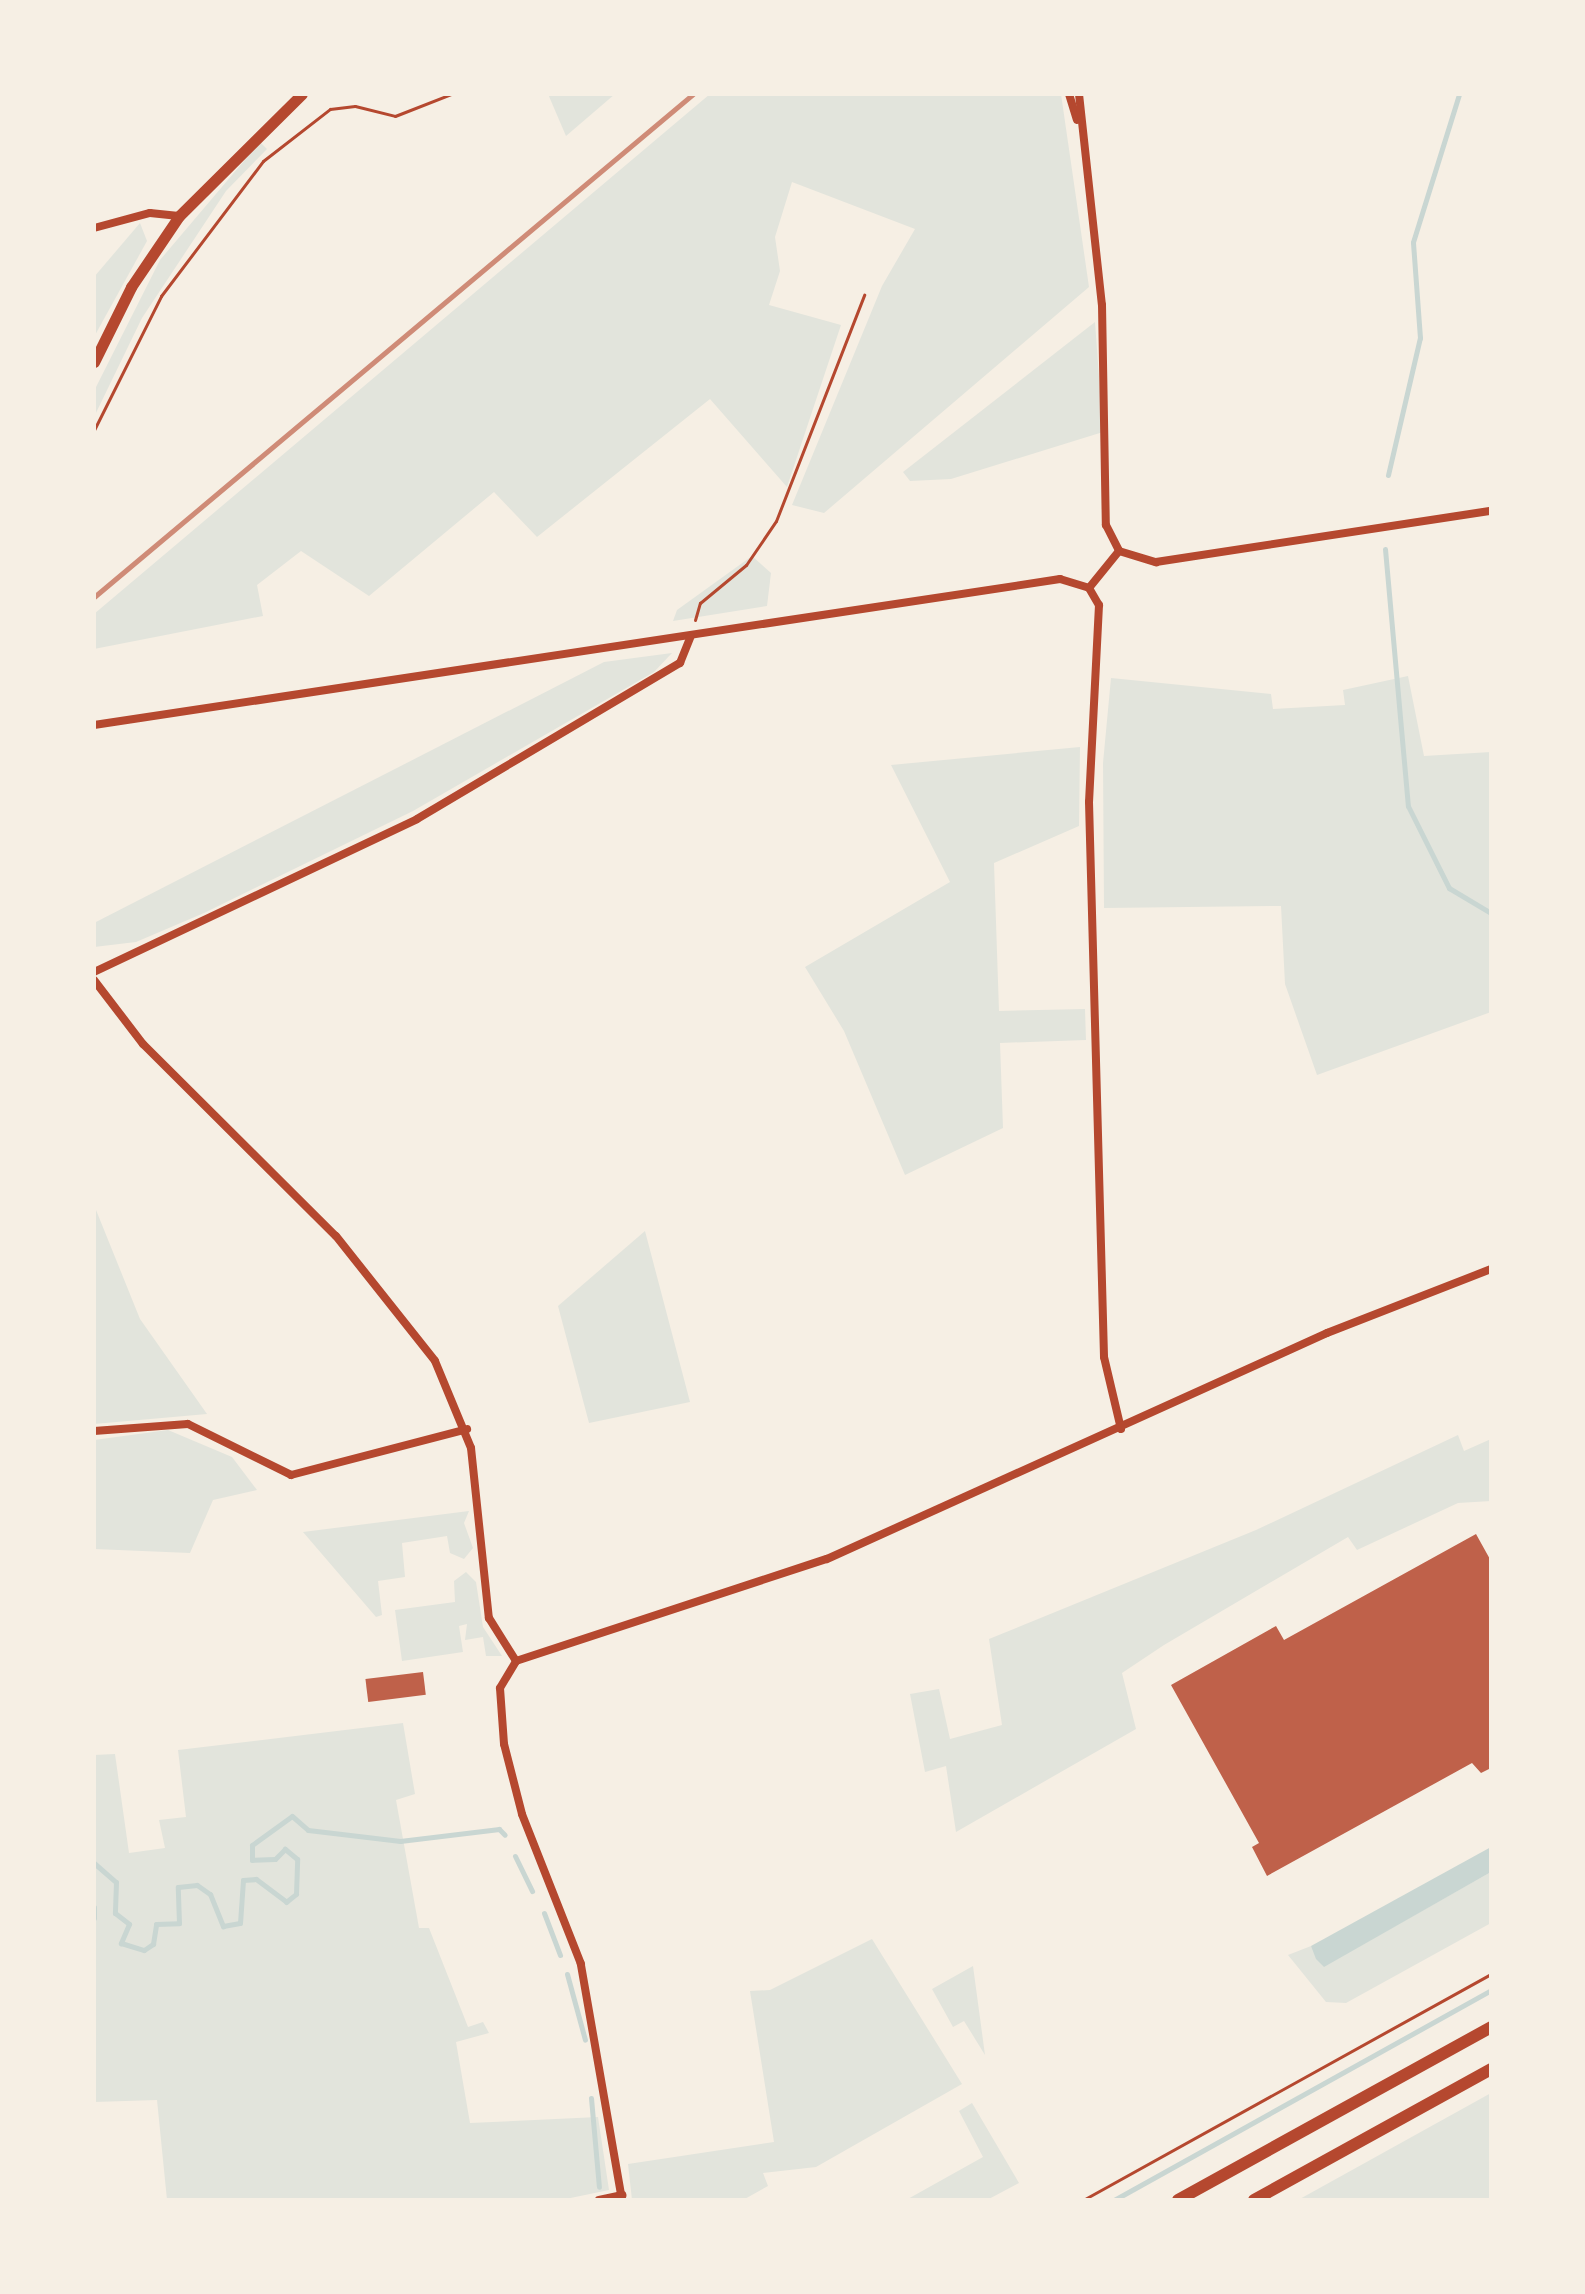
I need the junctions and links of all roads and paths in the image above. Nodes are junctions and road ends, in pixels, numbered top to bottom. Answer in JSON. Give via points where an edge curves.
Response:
{"nodes":[{"id":1,"x":302,"y":94,"type":"edge"},
{"id":2,"x":451,"y":94,"type":"edge"},
{"id":3,"x":1069,"y":94,"type":"edge"},
{"id":4,"x":1079,"y":94,"type":"edge"},
{"id":5,"x":1082,"y":136,"type":"junction"},
{"id":6,"x":179,"y":216,"type":"junction"},
{"id":7,"x":94,"y":228,"type":"edge"},
{"id":8,"x":864,"y":295,"type":"dead end"},
{"id":9,"x":94,"y":362,"type":"edge"},
{"id":10,"x":94,"y":430,"type":"edge"},
{"id":11,"x":1491,"y":511,"type":"edge"},
{"id":12,"x":1119,"y":551,"type":"junction"},
{"id":13,"x":1089,"y":588,"type":"junction"},
{"id":14,"x":691,"y":636,"type":"junction"},
{"id":15,"x":94,"y":725,"type":"edge"},
{"id":16,"x":94,"y":972,"type":"edge"},
{"id":17,"x":94,"y":980,"type":"edge"},
{"id":18,"x":1491,"y":1269,"type":"edge"},
{"id":19,"x":467,"y":1429,"type":"junction"},
{"id":20,"x":1121,"y":1429,"type":"junction"},
{"id":21,"x":94,"y":1431,"type":"edge"},
{"id":22,"x":516,"y":1661,"type":"junction"},
{"id":23,"x":1491,"y":1974,"type":"edge"},
{"id":24,"x":1491,"y":2027,"type":"edge"},
{"id":25,"x":1491,"y":2069,"type":"edge"},
{"id":26,"x":622,"y":2198,"type":"edge"},
{"id":27,"x":599,"y":2200,"type":"edge"},
{"id":28,"x":1083,"y":2200,"type":"edge"},
{"id":29,"x":1178,"y":2200,"type":"edge"},
{"id":30,"x":1254,"y":2200,"type":"edge"}],
"edges":[{"from":1,"to":6,"type":"main road"},
{"from":2,"to":10,"type":"path","via":[[395,116],[355,106],[330,109],[263,161],[161,296]]},
{"from":3,"to":5,"type":"street"},
{"from":4,"to":5,"type":"street"},
{"from":5,"to":12,"type":"street","via":[[1102,305],[1106,525]]},
{"from":6,"to":7,"type":"street","via":[[150,213]]},
{"from":6,"to":9,"type":"main road","via":[[131,287]]},
{"from":8,"to":14,"type":"path","via":[[776,521],[746,565],[700,603]]},
{"from":11,"to":12,"type":"street","via":[[1156,562]]},
{"from":12,"to":13,"type":"street"},
{"from":13,"to":14,"type":"street","via":[[1060,579]]},
{"from":13,"to":20,"type":"street","via":[[1099,605],[1089,802],[1104,1357]]},
{"from":14,"to":15,"type":"street"},
{"from":14,"to":16,"type":"street","via":[[680,663],[417,819]]},
{"from":17,"to":19,"type":"street","via":[[143,1044],[382,1290],[435,1361]]},
{"from":18,"to":20,"type":"street","via":[[1327,1333]]},
{"from":19,"to":21,"type":"street","via":[[291,1475],[188,1424]]},
{"from":19,"to":22,"type":"street","via":[[489,1618]]},
{"from":20,"to":22,"type":"street","via":[[827,1559]]},
{"from":22,"to":26,"type":"street","via":[[500,1688],[504,1744],[522,1814],[581,1964]]},
{"from":23,"to":28,"type":"path"},
{"from":24,"to":29,"type":"highway"},
{"from":25,"to":30,"type":"highway"},
{"from":26,"to":27,"type":"street"}]}
